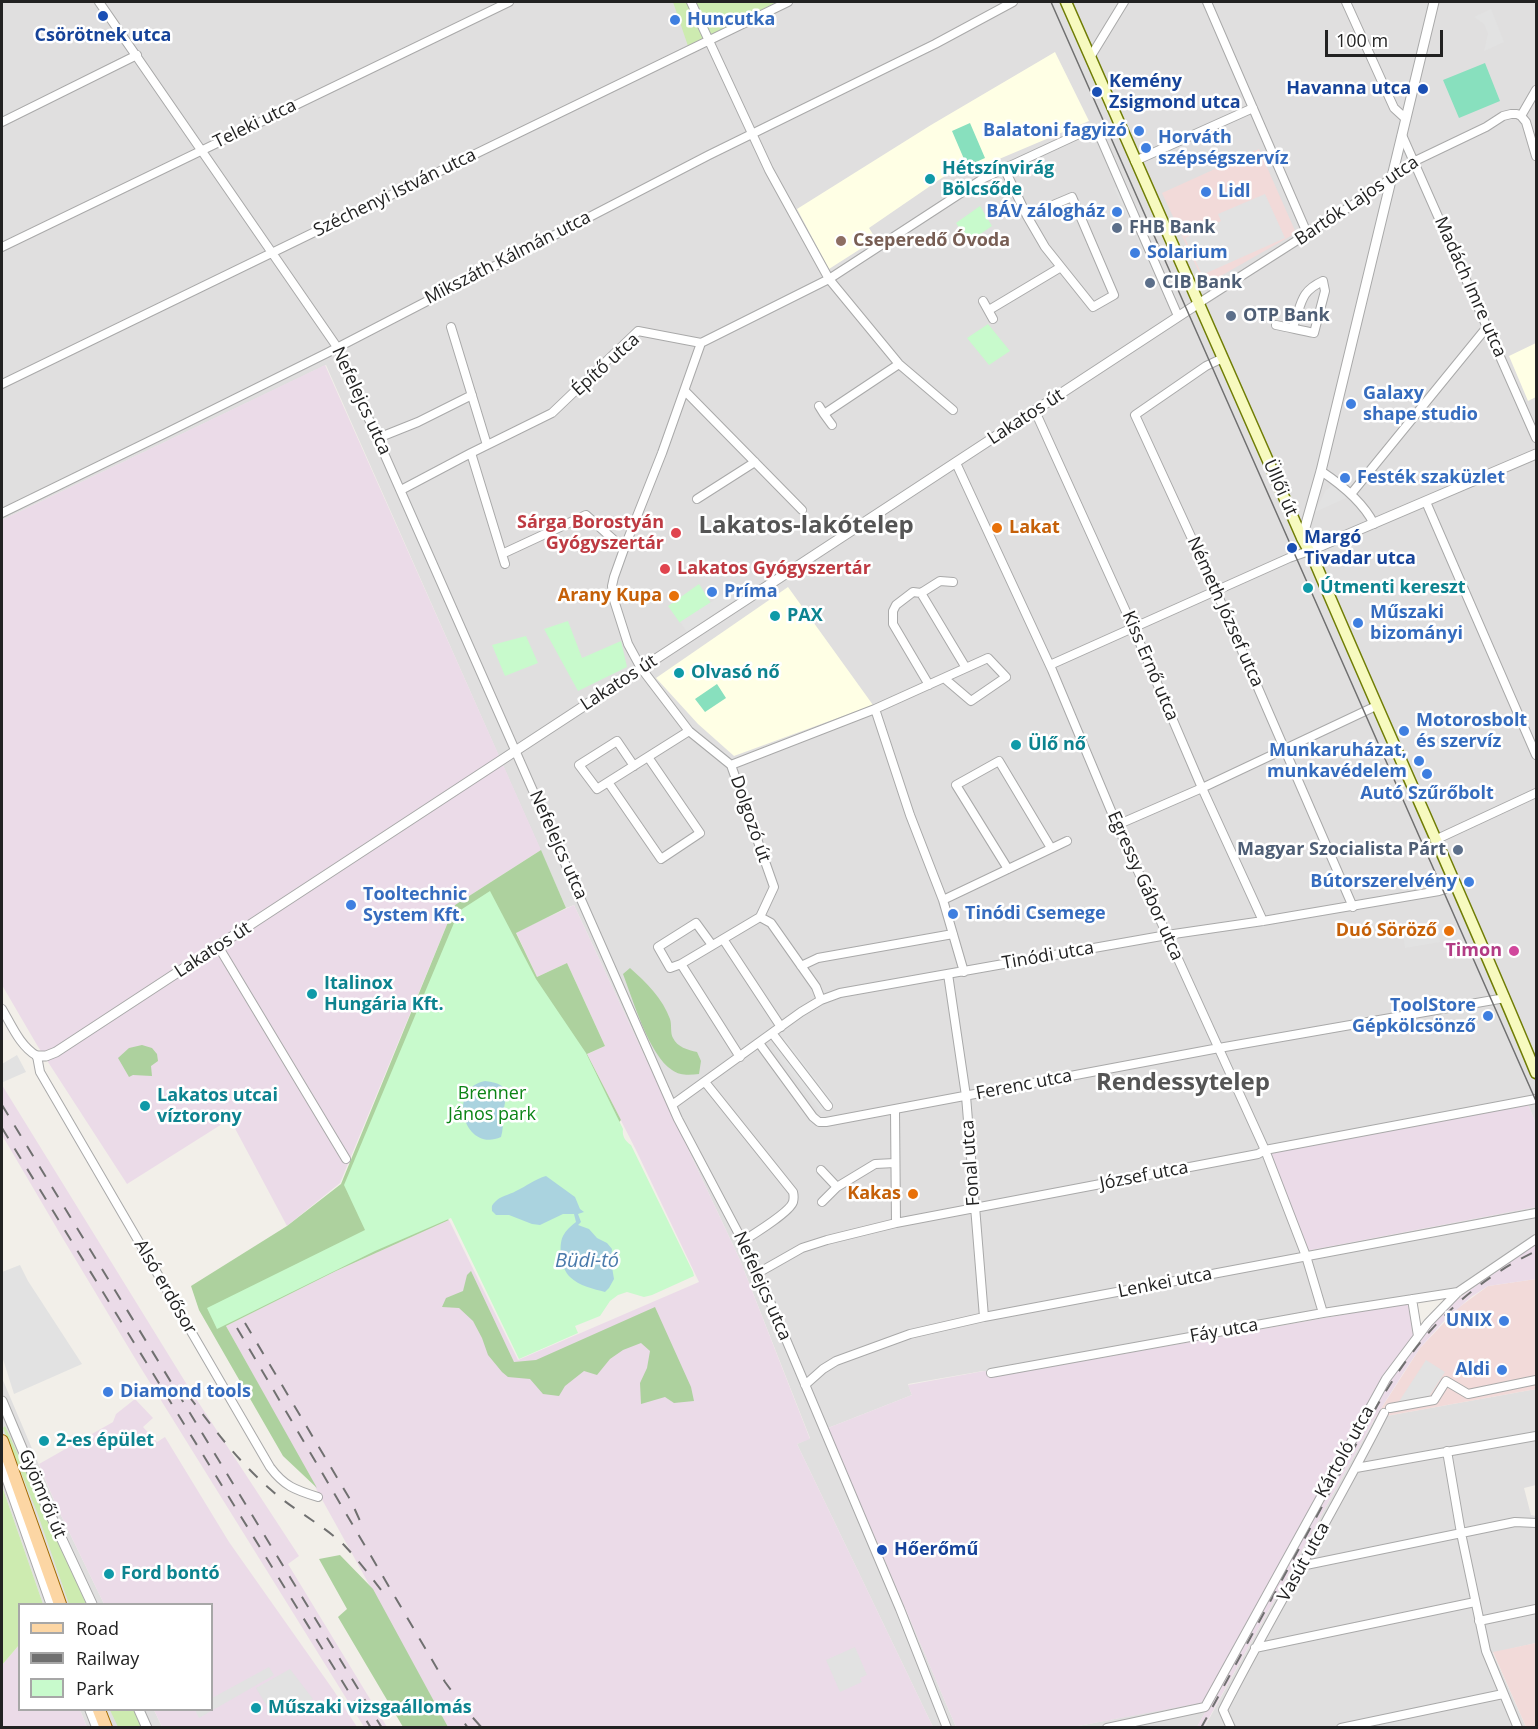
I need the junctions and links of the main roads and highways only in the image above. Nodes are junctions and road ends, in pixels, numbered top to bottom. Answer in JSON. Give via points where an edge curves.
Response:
{"nodes":[{"id":1,"x":1066,"y":2,"type":"edge"},
{"id":2,"x":1536,"y":1074,"type":"edge"},
{"id":3,"x":2,"y":1442,"type":"edge"},
{"id":4,"x":59,"y":1603,"type":"edge"},
{"id":5,"x":99,"y":1711,"type":"edge"},
{"id":6,"x":106,"y":1728,"type":"edge"}],
"edges":[{"from":1,"to":2,"type":"main road","name":"Üllői út"},
{"from":3,"to":4,"type":"main road"},
{"from":5,"to":6,"type":"main road"}]}
